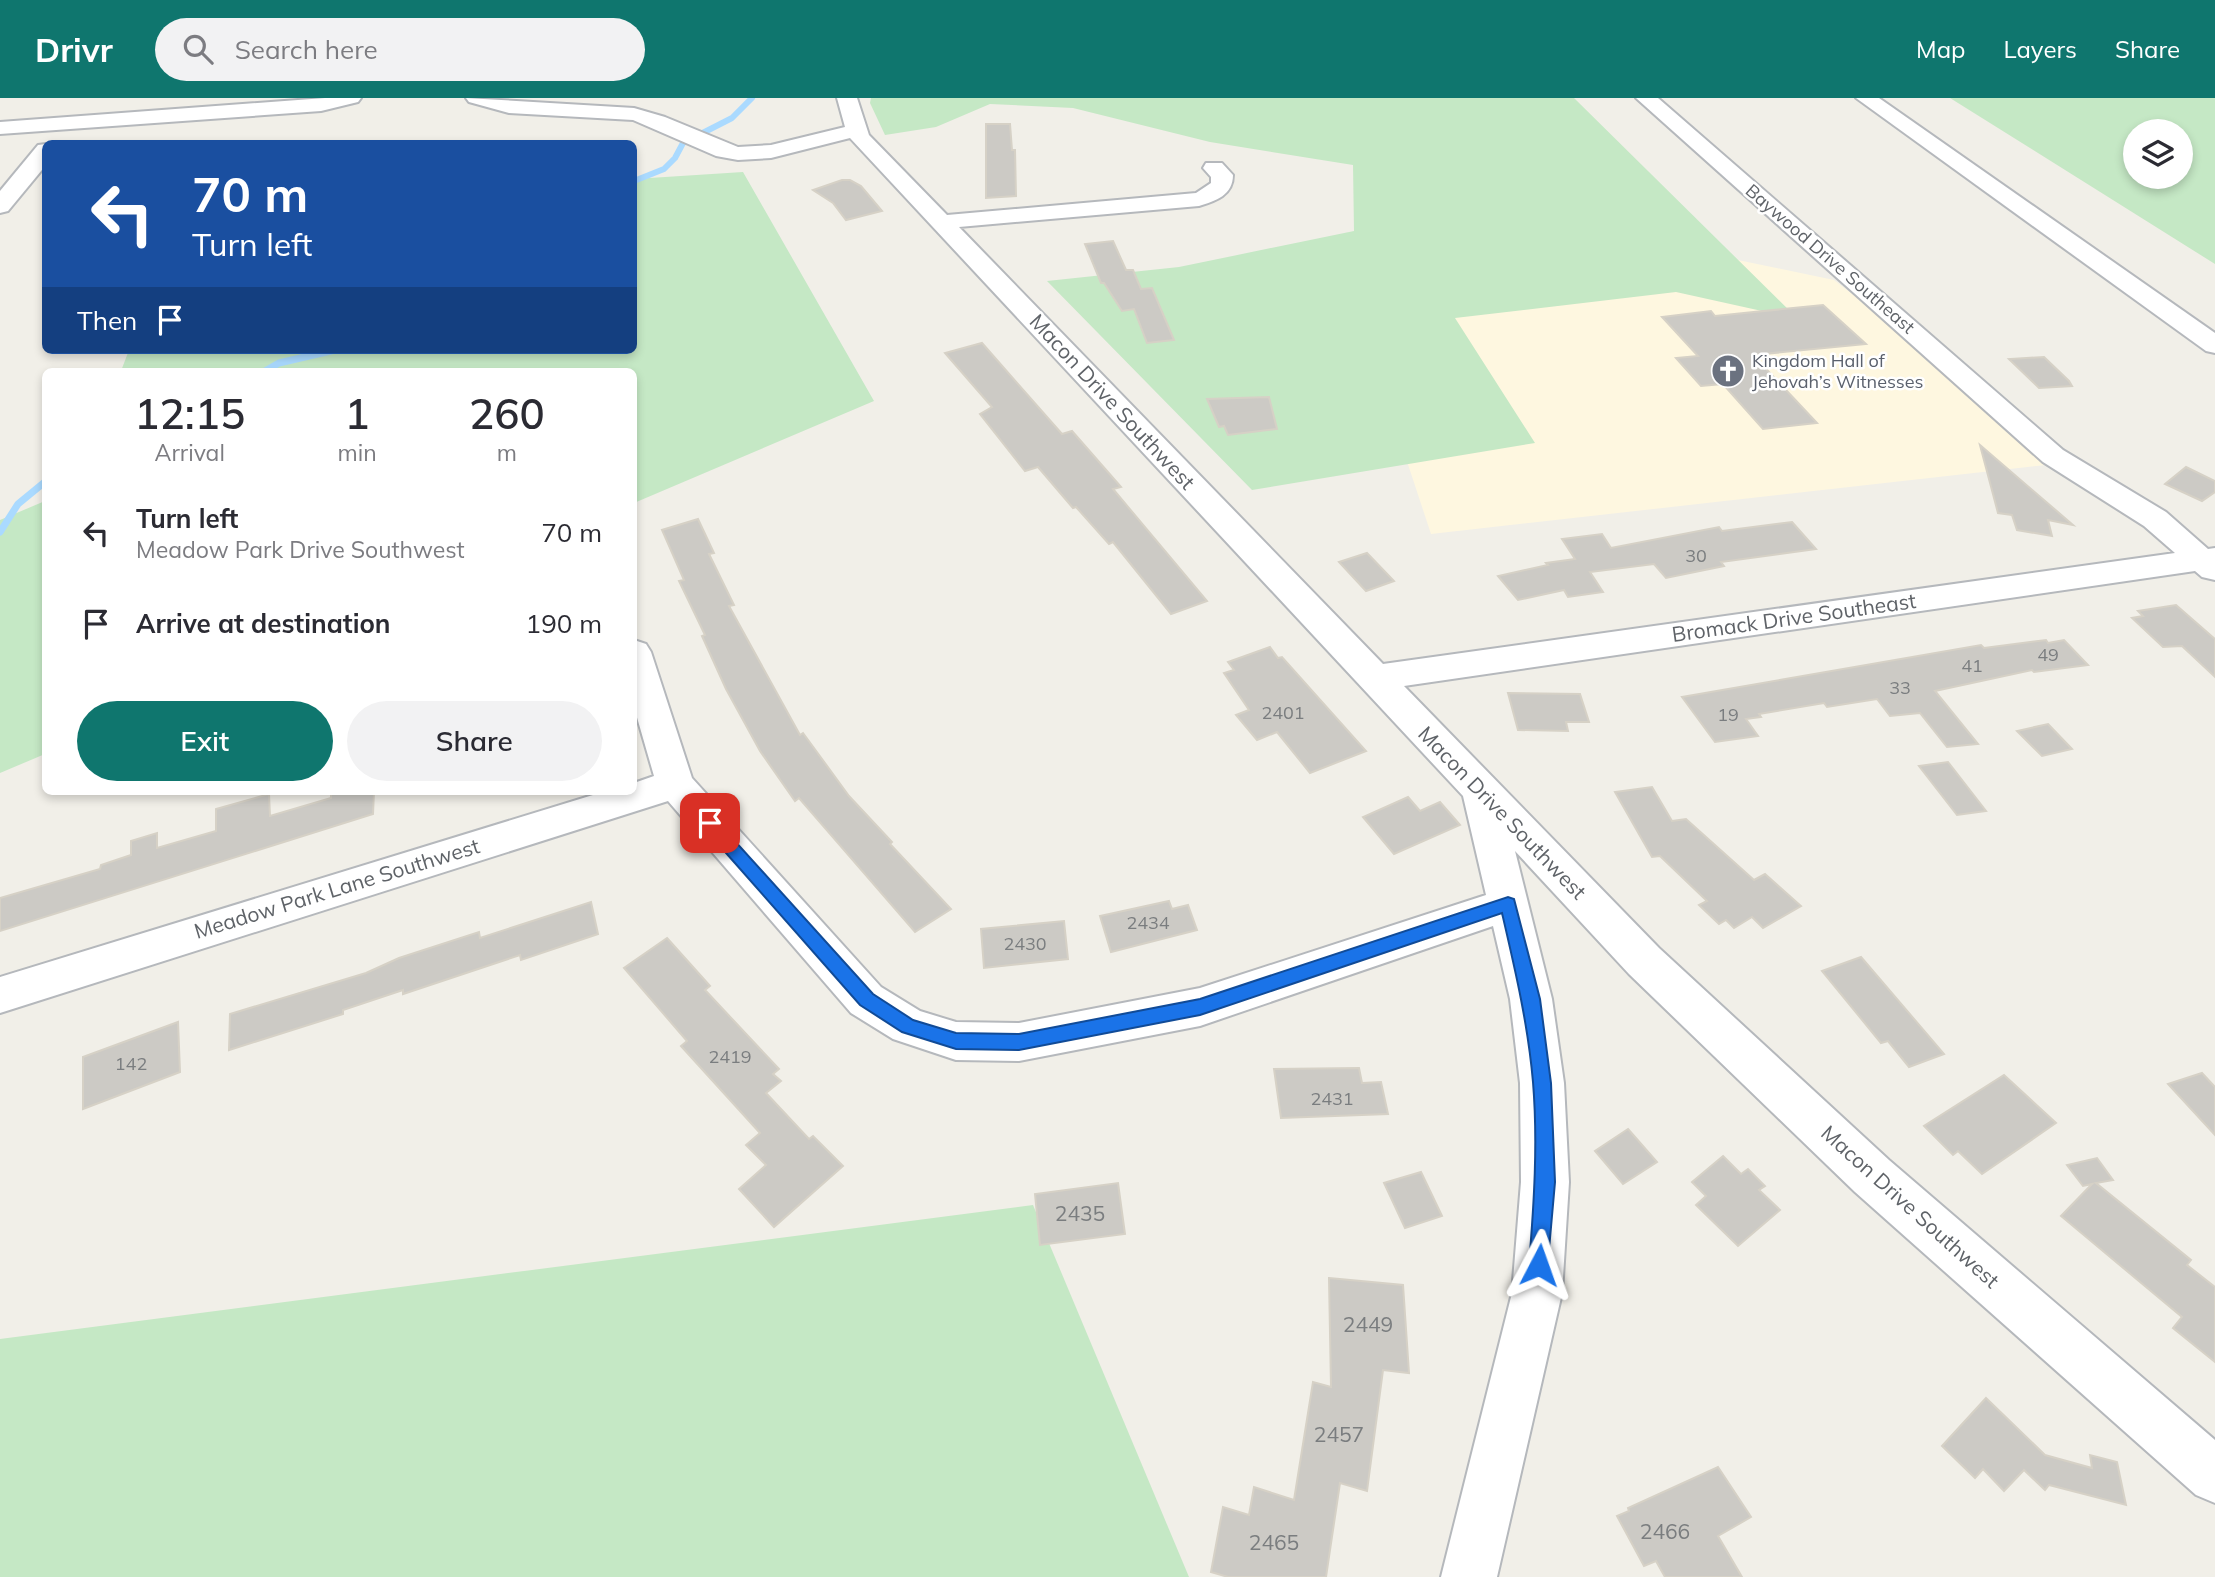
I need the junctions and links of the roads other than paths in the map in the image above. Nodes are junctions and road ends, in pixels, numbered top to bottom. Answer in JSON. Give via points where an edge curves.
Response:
{"nodes":[{"id":1,"x":87,"y":98,"type":"edge"},
{"id":2,"x":351,"y":98,"type":"edge"},
{"id":3,"x":476,"y":98,"type":"edge"},
{"id":4,"x":846,"y":98,"type":"edge"},
{"id":5,"x":1646,"y":98,"type":"edge"},
{"id":6,"x":1867,"y":98,"type":"edge"},
{"id":7,"x":66,"y":124,"type":"junction"},
{"id":8,"x":0,"y":128,"type":"edge"},
{"id":9,"x":857,"y":130,"type":"junction"},
{"id":10,"x":53,"y":140,"type":"edge"},
{"id":11,"x":42,"y":155,"type":"edge"},
{"id":12,"x":1214,"y":168,"type":"dead end"},
{"id":13,"x":0,"y":206,"type":"edge"},
{"id":14,"x":941,"y":222,"type":"junction"},
{"id":15,"x":2215,"y":345,"type":"edge"},
{"id":16,"x":2210,"y":563,"type":"edge"},
{"id":17,"x":637,"y":662,"type":"edge"},
{"id":18,"x":1373,"y":678,"type":"junction"},
{"id":19,"x":675,"y":784,"type":"junction"},
{"id":20,"x":1481,"y":792,"type":"junction"},
{"id":21,"x":1508,"y":904,"type":"junction"},
{"id":22,"x":0,"y":995,"type":"edge"},
{"id":23,"x":2215,"y":1476,"type":"edge"},
{"id":24,"x":1469,"y":1577,"type":"edge"}],
"edges":[{"from":1,"to":7,"type":"street"},
{"from":2,"to":7,"type":"street","via":[[321,105]]},
{"from":3,"to":9,"type":"street","via":[[521,108],[634,114],[726,151],[753,153]]},
{"from":4,"to":9,"type":"street","name":"Macon Drive Southwest"},
{"from":5,"to":16,"type":"street","name":"Baywood Drive Southeast","via":[[2053,456],[2155,519]]},
{"from":6,"to":15,"type":"street"},
{"from":7,"to":8,"type":"street"},
{"from":7,"to":10,"type":"street"},
{"from":9,"to":14,"type":"street","name":"Macon Drive Southwest"},
{"from":11,"to":13,"type":"street"},
{"from":12,"to":14,"type":"street","via":[[1222,175],[1222,184],[1199,199]]},
{"from":14,"to":18,"type":"street","name":"Macon Drive Southwest"},
{"from":16,"to":18,"type":"street","name":"Bromack Drive Southeast"},
{"from":17,"to":19,"type":"street"},
{"from":18,"to":20,"type":"street","name":"Macon Drive Southwest"},
{"from":19,"to":21,"type":"street","via":[[866,1000],[908,1027],[956,1041],[1019,1042],[1200,1007]]},
{"from":19,"to":22,"type":"street","name":"Meadow Park Lane Southwest"},
{"from":20,"to":21,"type":"street"},
{"from":20,"to":23,"type":"street","name":"Macon Drive Southwest","via":[[1644,961],[1872,1176]]},
{"from":21,"to":24,"type":"street","via":[[1542,1083],[1545,1182],[1538,1293]]}]}
